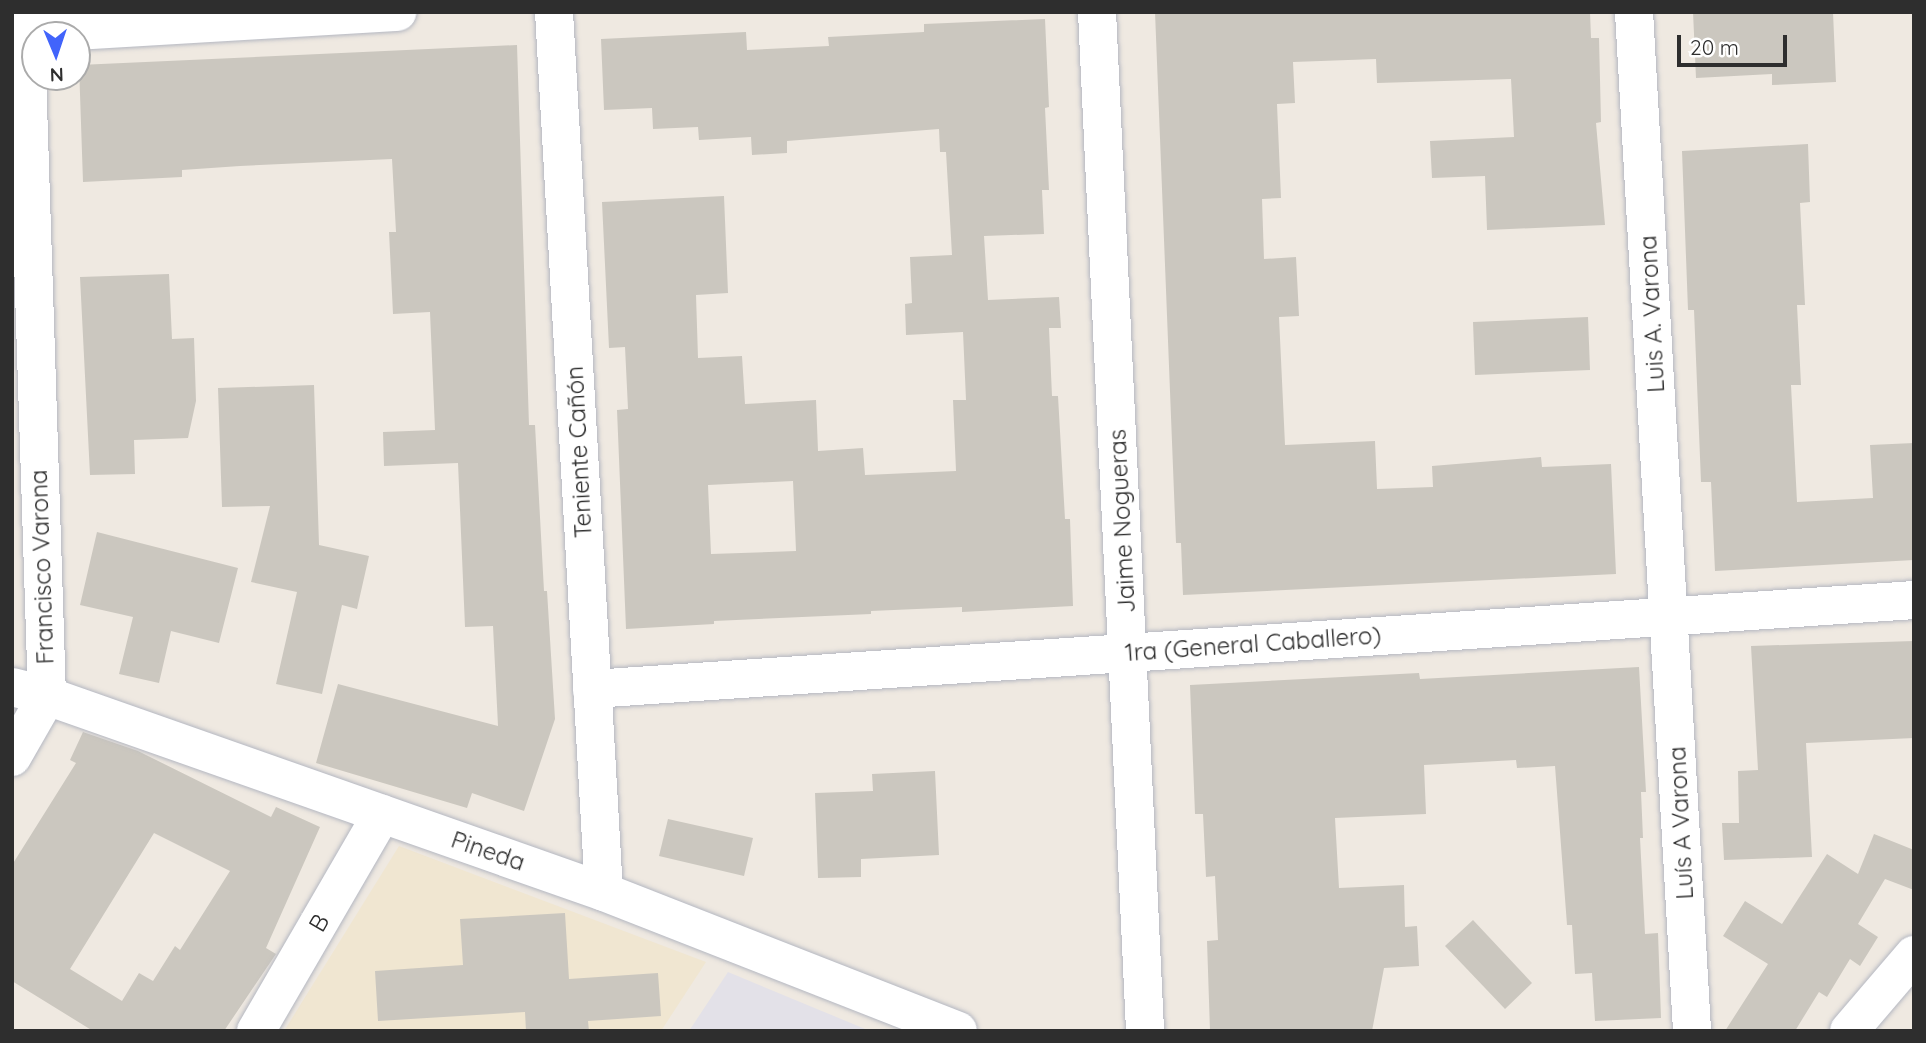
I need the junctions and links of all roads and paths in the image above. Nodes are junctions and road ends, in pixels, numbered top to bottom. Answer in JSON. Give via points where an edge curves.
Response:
{"nodes":[{"id":1,"x":397,"y":12,"type":"edge"},
{"id":2,"x":554,"y":12,"type":"edge"},
{"id":3,"x":1097,"y":12,"type":"edge"},
{"id":4,"x":1634,"y":12,"type":"edge"},
{"id":5,"x":91,"y":21,"type":"edge"},
{"id":6,"x":21,"y":70,"type":"edge"},
{"id":7,"x":19,"y":93,"type":"edge"},
{"id":8,"x":12,"y":402,"type":"edge"},
{"id":9,"x":37,"y":439,"type":"junction"},
{"id":10,"x":1914,"y":600,"type":"edge"},
{"id":11,"x":1669,"y":615,"type":"junction"},
{"id":12,"x":1129,"y":653,"type":"junction"},
{"id":13,"x":592,"y":689,"type":"junction"},
{"id":14,"x":30,"y":692,"type":"edge"},
{"id":15,"x":12,"y":758,"type":"edge"},
{"id":16,"x":382,"y":814,"type":"junction"},
{"id":17,"x":604,"y":892,"type":"junction"},
{"id":18,"x":1914,"y":955,"type":"edge"},
{"id":19,"x":256,"y":1031,"type":"edge"},
{"id":20,"x":958,"y":1031,"type":"edge"},
{"id":21,"x":1145,"y":1031,"type":"edge"},
{"id":22,"x":1692,"y":1031,"type":"edge"},
{"id":23,"x":1849,"y":1031,"type":"edge"}],
"edges":[{"from":1,"to":5,"type":"street"},
{"from":2,"to":13,"type":"street","name":"Teniente Cañón"},
{"from":3,"to":12,"type":"street","name":"Jaime Nogueras"},
{"from":4,"to":11,"type":"street","name":"Luis A. Varona"},
{"from":6,"to":7,"type":"street","name":"Francisco Varona"},
{"from":7,"to":9,"type":"street","name":"Francisco Varona"},
{"from":8,"to":9,"type":"street"},
{"from":9,"to":14,"type":"street","name":"Francisco Varona"},
{"from":10,"to":11,"type":"street","name":"1ra (General Caballero)"},
{"from":11,"to":12,"type":"street","name":"1ra (General Caballero)"},
{"from":11,"to":22,"type":"street","name":"Luís A Varona"},
{"from":12,"to":13,"type":"street","name":"1ra (General Caballero)"},
{"from":12,"to":21,"type":"street","name":"Jaime Nogueras"},
{"from":13,"to":17,"type":"street","name":"Teniente Cañón"},
{"from":14,"to":15,"type":"street"},
{"from":14,"to":16,"type":"street","name":"Pineda"},
{"from":16,"to":17,"type":"street","name":"Pineda"},
{"from":16,"to":19,"type":"street","name":"B"},
{"from":17,"to":20,"type":"street","name":"Pineda"},
{"from":18,"to":23,"type":"street"}]}
